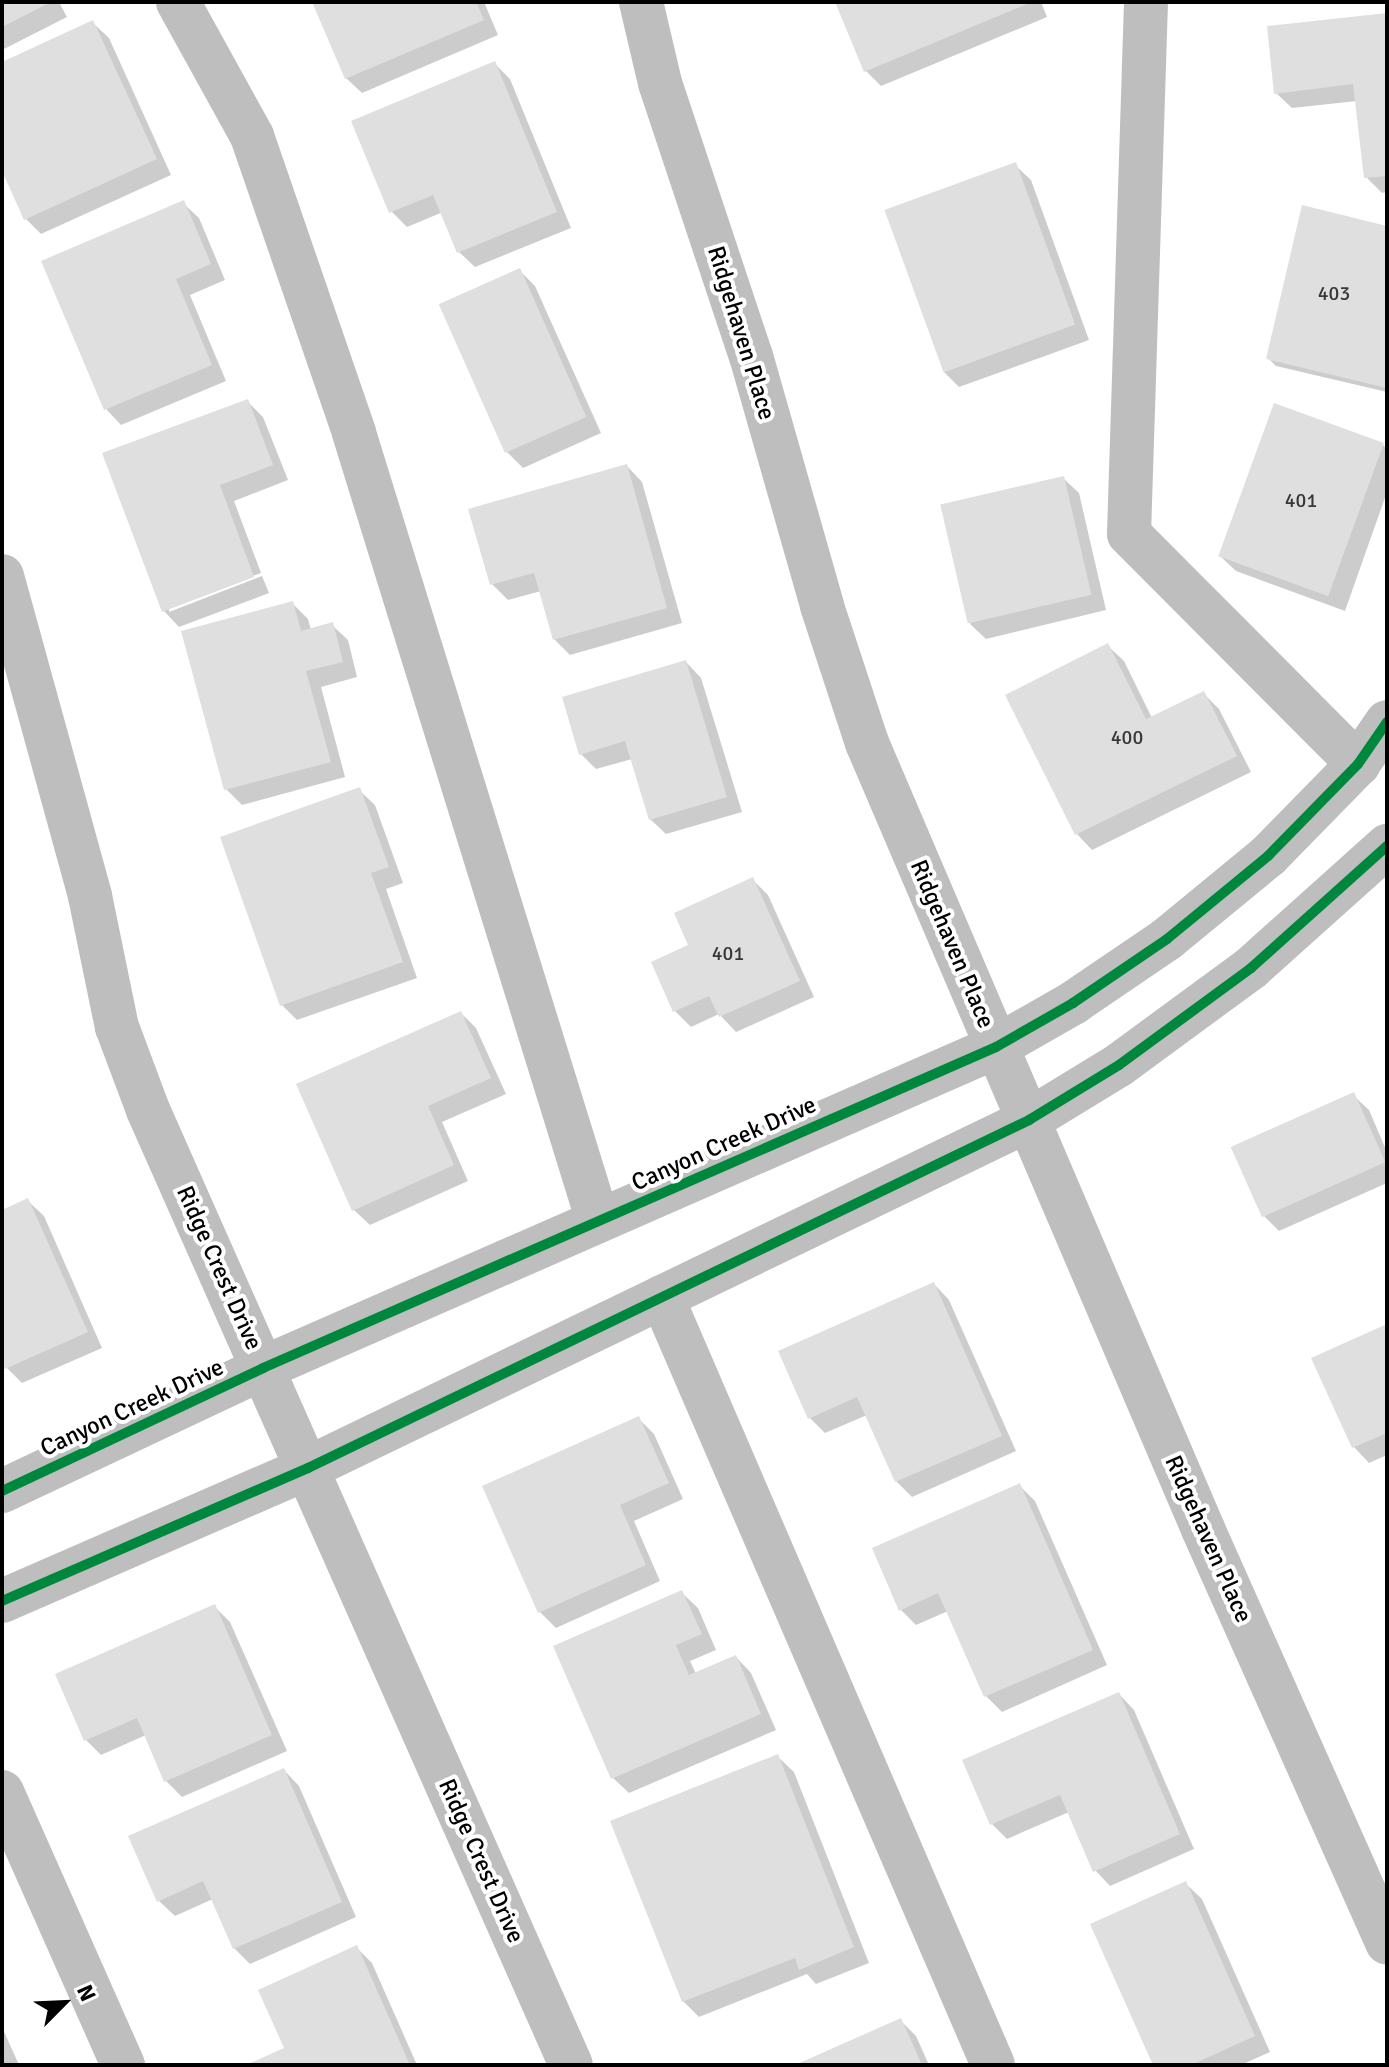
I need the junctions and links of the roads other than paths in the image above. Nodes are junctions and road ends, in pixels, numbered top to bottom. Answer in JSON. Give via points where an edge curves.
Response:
{"nodes":[{"id":1,"x":178,"y":2,"type":"edge"},
{"id":2,"x":641,"y":2,"type":"edge"},
{"id":3,"x":1146,"y":2,"type":"edge"},
{"id":4,"x":2,"y":576,"type":"edge"},
{"id":5,"x":1387,"y":722,"type":"edge"},
{"id":6,"x":1358,"y":764,"type":"junction"},
{"id":7,"x":1387,"y":846,"type":"edge"},
{"id":8,"x":996,"y":1047,"type":"junction"},
{"id":9,"x":1029,"y":1120,"type":"junction"},
{"id":10,"x":598,"y":1221,"type":"junction"},
{"id":11,"x":662,"y":1297,"type":"junction"},
{"id":12,"x":263,"y":1368,"type":"junction"},
{"id":13,"x":308,"y":1468,"type":"junction"},
{"id":14,"x":2,"y":1491,"type":"edge"},
{"id":15,"x":2,"y":1601,"type":"edge"},
{"id":16,"x":2,"y":1792,"type":"edge"},
{"id":17,"x":1387,"y":1943,"type":"edge"},
{"id":18,"x":123,"y":2065,"type":"edge"},
{"id":19,"x":571,"y":2065,"type":"edge"},
{"id":20,"x":993,"y":2065,"type":"edge"}],
"edges":[{"from":1,"to":10,"type":"street","via":[[252,136],[354,433]]},
{"from":2,"to":8,"type":"street","name":"Ridgehaven Place","via":[[660,83],[751,356],[867,743]]},
{"from":3,"to":6,"type":"street","via":[[1129,534]]},
{"from":4,"to":12,"type":"street","name":"Ridge Crest Drive","via":[[90,896],[117,1027],[148,1110]]},
{"from":5,"to":6,"type":"street","name":"Canyon Creek Drive"},
{"from":6,"to":8,"type":"street","name":"Canyon Creek Drive","via":[[1268,856],[1167,939]]},
{"from":7,"to":9,"type":"street","via":[[1251,968],[1119,1065]]},
{"from":8,"to":9,"type":"street","name":"Ridgehaven Place"},
{"from":8,"to":10,"type":"street","name":"Canyon Creek Drive"},
{"from":9,"to":11,"type":"street"},
{"from":9,"to":17,"type":"street","name":"Ridgehaven Place","via":[[1196,1515]]},
{"from":10,"to":12,"type":"street","name":"Canyon Creek Drive"},
{"from":11,"to":13,"type":"street"},
{"from":11,"to":20,"type":"street"},
{"from":12,"to":13,"type":"street","name":"Ridge Crest Drive"},
{"from":12,"to":14,"type":"street","name":"Canyon Creek Drive"},
{"from":13,"to":15,"type":"street"},
{"from":13,"to":19,"type":"street","name":"Ridge Crest Drive"},
{"from":16,"to":18,"type":"street"}]}
